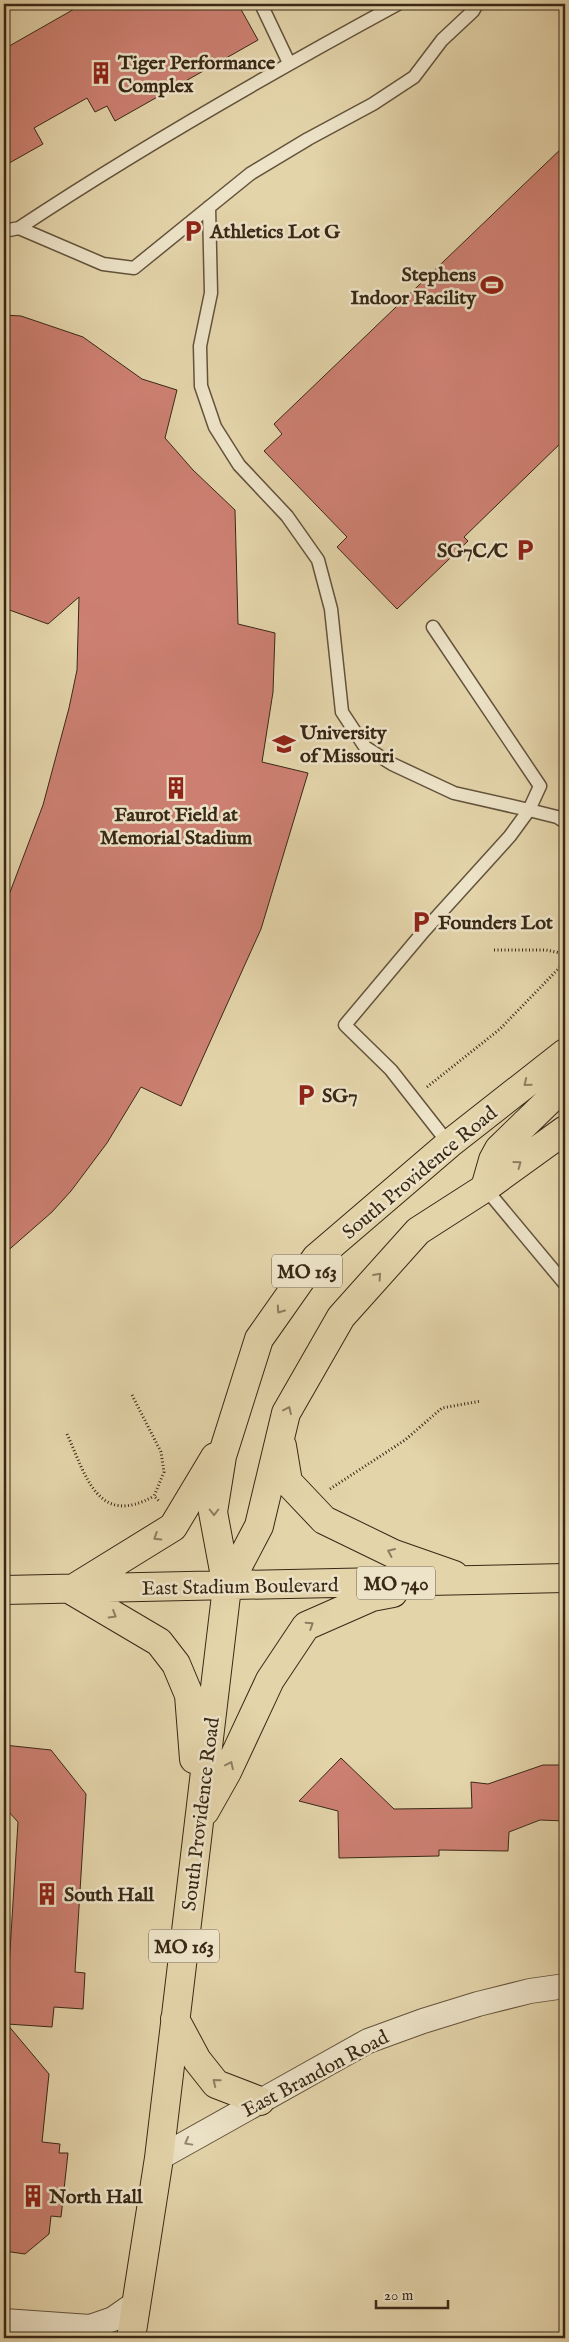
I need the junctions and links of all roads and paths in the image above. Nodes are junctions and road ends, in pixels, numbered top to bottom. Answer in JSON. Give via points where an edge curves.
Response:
{"nodes":[{"id":1,"x":261,"y":4,"type":"edge"},
{"id":2,"x":398,"y":4,"type":"edge"},
{"id":3,"x":477,"y":4,"type":"edge"},
{"id":4,"x":289,"y":63,"type":"junction"},
{"id":5,"x":209,"y":207,"type":"junction"},
{"id":6,"x":19,"y":228,"type":"junction"},
{"id":7,"x":4,"y":231,"type":"edge"},
{"id":8,"x":433,"y":627,"type":"dead end"},
{"id":9,"x":529,"y":810,"type":"junction"},
{"id":10,"x":565,"y":822,"type":"edge"},
{"id":11,"x":494,"y":950,"type":"dead end"},
{"id":12,"x":565,"y":954,"type":"edge"},
{"id":13,"x":565,"y":962,"type":"edge"},
{"id":14,"x":565,"y":1053,"type":"edge"},
{"id":15,"x":565,"y":1085,"type":"edge"},
{"id":16,"x":412,"y":1096,"type":"junction"},
{"id":17,"x":565,"y":1130,"type":"edge"},
{"id":18,"x":449,"y":1144,"type":"junction"},
{"id":19,"x":485,"y":1188,"type":"junction"},
{"id":20,"x":565,"y":1284,"type":"edge"},
{"id":21,"x":132,"y":1395,"type":"dead end"},
{"id":22,"x":481,"y":1401,"type":"dead end"},
{"id":23,"x":232,"y":1426,"type":"junction"},
{"id":24,"x":67,"y":1434,"type":"dead end"},
{"id":25,"x":280,"y":1436,"type":"junction"},
{"id":26,"x":328,"y":1490,"type":"dead end"},
{"id":27,"x":154,"y":1496,"type":"junction"},
{"id":28,"x":161,"y":1502,"type":"dead end"},
{"id":29,"x":565,"y":1578,"type":"edge"},
{"id":30,"x":469,"y":1581,"type":"junction"},
{"id":31,"x":226,"y":1587,"type":"junction"},
{"id":32,"x":4,"y":1590,"type":"edge"},
{"id":33,"x":72,"y":1590,"type":"junction"},
{"id":34,"x":198,"y":1823,"type":"junction"},
{"id":35,"x":565,"y":1986,"type":"edge"},
{"id":36,"x":175,"y":2020,"type":"junction"},
{"id":37,"x":260,"y":2101,"type":"junction"},
{"id":38,"x":159,"y":2158,"type":"junction"},
{"id":39,"x":136,"y":2303,"type":"junction"},
{"id":40,"x":4,"y":2321,"type":"edge"},
{"id":41,"x":56,"y":2332,"type":"edge"},
{"id":42,"x":131,"y":2338,"type":"edge"}],
"edges":[{"from":1,"to":4,"type":"lane"},
{"from":2,"to":4,"type":"lane"},
{"from":3,"to":5,"type":"lane","via":[[474,11],[442,40],[414,77],[250,174]]},
{"from":4,"to":6,"type":"lane"},
{"from":5,"to":6,"type":"lane","via":[[134,268],[103,264]]},
{"from":5,"to":9,"type":"lane","via":[[211,293],[200,346],[201,386],[215,427],[239,465],[287,516],[318,560],[331,609],[342,712],[365,747],[392,764],[454,793]]},
{"from":6,"to":7,"type":"lane"},
{"from":8,"to":9,"type":"lane","via":[[540,786]]},
{"from":9,"to":10,"type":"lane"},
{"from":9,"to":16,"type":"lane","via":[[345,1025],[391,1070]]},
{"from":11,"to":12,"type":"path","via":[[546,950]]},
{"from":13,"to":16,"type":"path","via":[[500,1028]]},
{"from":14,"to":18,"type":"main road","name":"South Providence Road","number":"MO 163","one_way":true},
{"from":15,"to":19,"type":"main road","via":[[499,1149]]},
{"from":16,"to":18,"type":"lane"},
{"from":19,"to":17,"type":"main road","name":"South Providence Road","number":"MO 163","one_way":true},
{"from":18,"to":23,"type":"main road","name":"South Providence Road","number":"MO 163","one_way":true,"via":[[316,1258],[259,1339]]},
{"from":19,"to":20,"type":"lane"},
{"from":25,"to":19,"type":"main road","name":"South Providence Road","number":"MO 163","one_way":true,"via":[[286,1414],[341,1317],[418,1231]]},
{"from":21,"to":27,"type":"path","via":[[160,1452],[164,1472]]},
{"from":22,"to":26,"type":"path","via":[[442,1408],[405,1440]]},
{"from":23,"to":31,"type":"main road","name":"South Providence Road","number":"MO 163","one_way":true,"via":[[222,1456],[213,1512]]},
{"from":23,"to":33,"type":"main road","one_way":true,"via":[[173,1527]]},
{"from":24,"to":27,"type":"path","via":[[100,1497],[116,1508],[138,1505]]},
{"from":30,"to":25,"type":"main road","one_way":true,"via":[[394,1554],[324,1520],[288,1482]]},
{"from":25,"to":31,"type":"main road","name":"South Providence Road","number":"MO 163","via":[[258,1526]]},
{"from":27,"to":28,"type":"path"},
{"from":29,"to":30,"type":"main road","name":"East Stadium Boulevard","number":"MO 740"},
{"from":30,"to":31,"type":"main road","name":"East Stadium Boulevard","number":"MO 740"},
{"from":34,"to":30,"type":"main road","one_way":true,"via":[[227,1772],[270,1680],[306,1626],[372,1597]]},
{"from":31,"to":33,"type":"main road","name":"East Stadium Boulevard","number":"MO 740"},
{"from":31,"to":34,"type":"main road","name":"South Providence Road","number":"MO 163"},
{"from":32,"to":33,"type":"main road","name":"East Stadium Boulevard","number":"MO 740"},
{"from":33,"to":34,"type":"main road","one_way":true,"via":[[159,1642],[176,1664],[189,1695]]},
{"from":34,"to":36,"type":"main road","name":"South Providence Road","number":"MO 163"},
{"from":35,"to":37,"type":"street","name":"East Brandon Road","via":[[478,2004],[368,2041]]},
{"from":37,"to":36,"type":"main road","one_way":true,"via":[[216,2084],[197,2060]]},
{"from":36,"to":38,"type":"main road","name":"South Providence Road","number":"MO 163"},
{"from":37,"to":38,"type":"street","name":"East Brandon Road","one_way":true},
{"from":38,"to":39,"type":"main road","name":"South Providence Road","number":"MO 163"},
{"from":39,"to":41,"type":"street","via":[[113,2319],[90,2327]]},
{"from":39,"to":42,"type":"main road","name":"South Providence Road","number":"MO 163"},
{"from":40,"to":41,"type":"street"}]}
